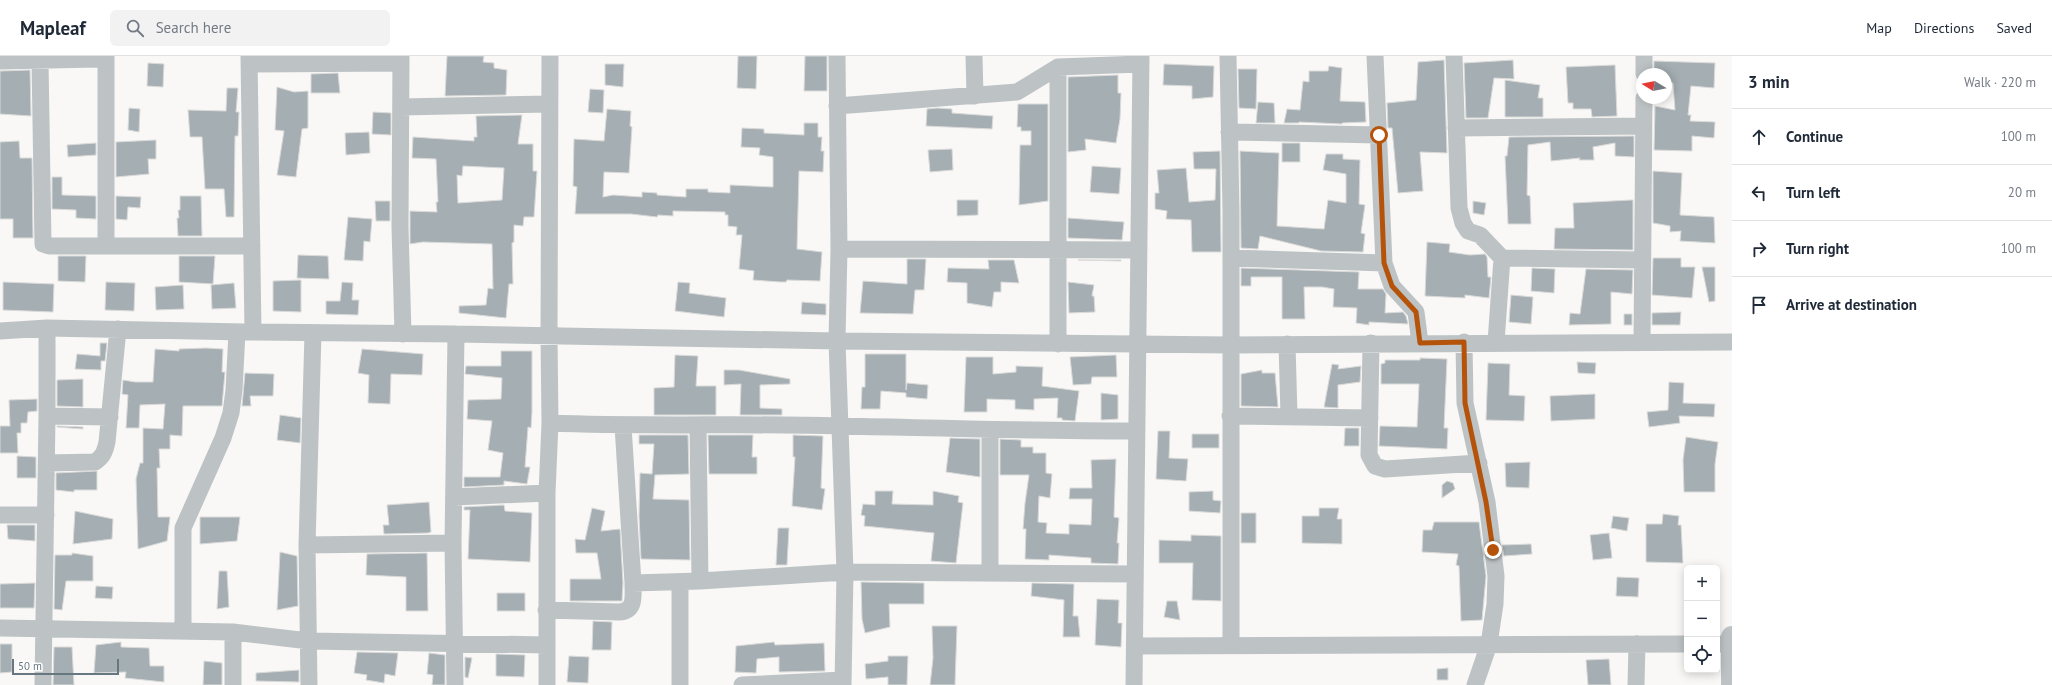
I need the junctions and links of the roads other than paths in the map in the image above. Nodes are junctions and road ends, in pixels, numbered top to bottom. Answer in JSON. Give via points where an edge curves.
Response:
{"nodes":[{"id":1,"x":104,"y":56,"type":"edge"},
{"id":2,"x":550,"y":56,"type":"edge"},
{"id":3,"x":836,"y":56,"type":"edge"},
{"id":4,"x":974,"y":56,"type":"edge"},
{"id":5,"x":1228,"y":56,"type":"edge"},
{"id":6,"x":1376,"y":56,"type":"edge"},
{"id":7,"x":1454,"y":56,"type":"edge"},
{"id":8,"x":1644,"y":56,"type":"edge"},
{"id":9,"x":249,"y":60,"type":"edge"},
{"id":10,"x":401,"y":60,"type":"edge"},
{"id":11,"x":1141,"y":60,"type":"edge"},
{"id":12,"x":0,"y":61,"type":"edge"},
{"id":13,"x":40,"y":61,"type":"junction"},
{"id":14,"x":1058,"y":67,"type":"junction"},
{"id":15,"x":1644,"y":68,"type":"edge"},
{"id":16,"x":976,"y":96,"type":"junction"},
{"id":17,"x":550,"y":104,"type":"junction"},
{"id":18,"x":1644,"y":104,"type":"edge"},
{"id":19,"x":837,"y":106,"type":"junction"},
{"id":20,"x":401,"y":107,"type":"junction"},
{"id":21,"x":1643,"y":126,"type":"junction"},
{"id":22,"x":1456,"y":128,"type":"junction"},
{"id":23,"x":1229,"y":132,"type":"junction"},
{"id":24,"x":1379,"y":135,"type":"junction"},
{"id":25,"x":106,"y":246,"type":"junction"},
{"id":26,"x":252,"y":246,"type":"junction"},
{"id":27,"x":839,"y":249,"type":"junction"},
{"id":28,"x":1058,"y":249,"type":"junction"},
{"id":29,"x":1139,"y":250,"type":"junction"},
{"id":30,"x":1231,"y":258,"type":"junction"},
{"id":31,"x":1502,"y":258,"type":"junction"},
{"id":32,"x":1642,"y":260,"type":"junction"},
{"id":33,"x":1384,"y":263,"type":"junction"},
{"id":34,"x":47,"y":328,"type":"junction"},
{"id":35,"x":118,"y":329,"type":"junction"},
{"id":36,"x":0,"y":331,"type":"edge"},
{"id":37,"x":245,"y":332,"type":"junction"},
{"id":38,"x":313,"y":333,"type":"junction"},
{"id":39,"x":403,"y":334,"type":"junction"},
{"id":40,"x":456,"y":334,"type":"junction"},
{"id":41,"x":549,"y":336,"type":"junction"},
{"id":42,"x":837,"y":341,"type":"junction"},
{"id":43,"x":1464,"y":342,"type":"junction"},
{"id":44,"x":1496,"y":342,"type":"junction"},
{"id":45,"x":1732,"y":342,"type":"edge"},
{"id":46,"x":1371,"y":343,"type":"junction"},
{"id":47,"x":1420,"y":343,"type":"junction"},
{"id":48,"x":1642,"y":343,"type":"junction"},
{"id":49,"x":1058,"y":344,"type":"junction"},
{"id":50,"x":1138,"y":344,"type":"junction"},
{"id":51,"x":1287,"y":344,"type":"junction"},
{"id":52,"x":1230,"y":345,"type":"junction"},
{"id":53,"x":47,"y":416,"type":"junction"},
{"id":54,"x":1230,"y":416,"type":"junction"},
{"id":55,"x":1289,"y":416,"type":"junction"},
{"id":56,"x":110,"y":417,"type":"junction"},
{"id":57,"x":1370,"y":418,"type":"junction"},
{"id":58,"x":550,"y":423,"type":"junction"},
{"id":59,"x":698,"y":425,"type":"junction"},
{"id":60,"x":622,"y":426,"type":"junction"},
{"id":61,"x":840,"y":426,"type":"junction"},
{"id":62,"x":990,"y":430,"type":"junction"},
{"id":63,"x":1137,"y":431,"type":"junction"},
{"id":64,"x":47,"y":463,"type":"junction"},
{"id":65,"x":1479,"y":463,"type":"junction"},
{"id":66,"x":547,"y":493,"type":"junction"},
{"id":67,"x":454,"y":497,"type":"junction"},
{"id":68,"x":46,"y":515,"type":"junction"},
{"id":69,"x":0,"y":516,"type":"edge"},
{"id":70,"x":453,"y":543,"type":"junction"},
{"id":71,"x":307,"y":545,"type":"junction"},
{"id":72,"x":845,"y":572,"type":"junction"},
{"id":73,"x":990,"y":573,"type":"junction"},
{"id":74,"x":1135,"y":574,"type":"junction"},
{"id":75,"x":700,"y":581,"type":"junction"},
{"id":76,"x":680,"y":582,"type":"junction"},
{"id":77,"x":633,"y":583,"type":"junction"},
{"id":78,"x":546,"y":610,"type":"junction"},
{"id":79,"x":0,"y":628,"type":"edge"},
{"id":80,"x":43,"y":628,"type":"junction"},
{"id":81,"x":183,"y":630,"type":"junction"},
{"id":82,"x":233,"y":632,"type":"junction"},
{"id":83,"x":1732,"y":637,"type":"edge"},
{"id":84,"x":309,"y":641,"type":"junction"},
{"id":85,"x":454,"y":644,"type":"junction"},
{"id":86,"x":1231,"y":644,"type":"junction"},
{"id":87,"x":1489,"y":644,"type":"junction"},
{"id":88,"x":1637,"y":644,"type":"junction"},
{"id":89,"x":1684,"y":644,"type":"edge"},
{"id":90,"x":1720,"y":644,"type":"edge"},
{"id":91,"x":1732,"y":644,"type":"edge"},
{"id":92,"x":547,"y":645,"type":"junction"},
{"id":93,"x":1135,"y":646,"type":"junction"},
{"id":94,"x":843,"y":683,"type":"edge"},
{"id":95,"x":43,"y":685,"type":"edge"},
{"id":96,"x":233,"y":685,"type":"edge"},
{"id":97,"x":309,"y":685,"type":"edge"},
{"id":98,"x":455,"y":685,"type":"edge"},
{"id":99,"x":547,"y":685,"type":"edge"},
{"id":100,"x":680,"y":685,"type":"edge"},
{"id":101,"x":742,"y":685,"type":"edge"},
{"id":102,"x":1134,"y":685,"type":"edge"},
{"id":103,"x":1475,"y":685,"type":"edge"},
{"id":104,"x":1636,"y":685,"type":"edge"},
{"id":105,"x":1732,"y":685,"type":"edge"}],
"edges":[{"from":1,"to":13,"type":"street","via":[[98,59]]},
{"from":1,"to":25,"type":"street"},
{"from":2,"to":17,"type":"street"},
{"from":3,"to":19,"type":"street"},
{"from":4,"to":16,"type":"street"},
{"from":5,"to":23,"type":"street"},
{"from":6,"to":24,"type":"street"},
{"from":7,"to":22,"type":"street"},
{"from":8,"to":15,"type":"street"},
{"from":9,"to":10,"type":"street"},
{"from":9,"to":26,"type":"street"},
{"from":10,"to":20,"type":"street"},
{"from":11,"to":14,"type":"street"},
{"from":11,"to":29,"type":"street"},
{"from":12,"to":13,"type":"street"},
{"from":13,"to":25,"type":"street","via":[[41,241],[49,246]]},
{"from":14,"to":16,"type":"street","via":[[1017,92]]},
{"from":14,"to":28,"type":"street"},
{"from":16,"to":19,"type":"street"},
{"from":17,"to":20,"type":"street"},
{"from":17,"to":41,"type":"street"},
{"from":18,"to":21,"type":"street"},
{"from":19,"to":27,"type":"street"},
{"from":20,"to":39,"type":"street","via":[[400,227]]},
{"from":21,"to":22,"type":"street"},
{"from":21,"to":32,"type":"street"},
{"from":22,"to":31,"type":"street","via":[[1459,208],[1463,223],[1468,231],[1480,235]]},
{"from":23,"to":24,"type":"street"},
{"from":23,"to":30,"type":"street"},
{"from":24,"to":33,"type":"street"},
{"from":25,"to":26,"type":"street"},
{"from":26,"to":37,"type":"street"},
{"from":27,"to":28,"type":"street"},
{"from":27,"to":42,"type":"street"},
{"from":28,"to":29,"type":"street"},
{"from":28,"to":49,"type":"street"},
{"from":29,"to":50,"type":"street"},
{"from":30,"to":33,"type":"street"},
{"from":30,"to":52,"type":"street"},
{"from":31,"to":32,"type":"street"},
{"from":31,"to":44,"type":"street"},
{"from":32,"to":48,"type":"street"},
{"from":33,"to":47,"type":"street","via":[[1392,286],[1416,312]]},
{"from":34,"to":35,"type":"street"},
{"from":34,"to":36,"type":"street"},
{"from":34,"to":53,"type":"street"},
{"from":35,"to":37,"type":"street"},
{"from":35,"to":56,"type":"street"},
{"from":37,"to":38,"type":"street"},
{"from":37,"to":81,"type":"street","via":[[231,413],[223,438],[183,528]]},
{"from":38,"to":39,"type":"street"},
{"from":38,"to":71,"type":"street"},
{"from":39,"to":40,"type":"street"},
{"from":40,"to":41,"type":"street"},
{"from":40,"to":67,"type":"street"},
{"from":41,"to":42,"type":"street"},
{"from":41,"to":58,"type":"street"},
{"from":42,"to":49,"type":"street"},
{"from":42,"to":61,"type":"street"},
{"from":43,"to":44,"type":"street"},
{"from":43,"to":47,"type":"street"},
{"from":43,"to":65,"type":"street","via":[[1465,403]]},
{"from":44,"to":48,"type":"street"},
{"from":45,"to":48,"type":"street"},
{"from":46,"to":47,"type":"street"},
{"from":46,"to":51,"type":"street"},
{"from":46,"to":57,"type":"street"},
{"from":49,"to":50,"type":"street"},
{"from":50,"to":52,"type":"street"},
{"from":50,"to":63,"type":"street"},
{"from":51,"to":52,"type":"street"},
{"from":51,"to":55,"type":"street"},
{"from":52,"to":54,"type":"street"},
{"from":53,"to":56,"type":"street"},
{"from":53,"to":64,"type":"street"},
{"from":54,"to":55,"type":"street"},
{"from":54,"to":86,"type":"street"},
{"from":55,"to":57,"type":"street"},
{"from":56,"to":64,"type":"street","via":[[107,442],[101,458],[95,462]]},
{"from":57,"to":65,"type":"street","via":[[1369,455],[1374,466],[1385,469]]},
{"from":58,"to":60,"type":"street"},
{"from":58,"to":66,"type":"street"},
{"from":59,"to":60,"type":"street"},
{"from":59,"to":61,"type":"street"},
{"from":59,"to":75,"type":"street"},
{"from":60,"to":77,"type":"street"},
{"from":61,"to":62,"type":"street"},
{"from":61,"to":72,"type":"street"},
{"from":62,"to":63,"type":"street"},
{"from":62,"to":73,"type":"street"},
{"from":63,"to":74,"type":"street"},
{"from":64,"to":68,"type":"street"},
{"from":65,"to":87,"type":"street","via":[[1496,576]]},
{"from":66,"to":67,"type":"street"},
{"from":66,"to":78,"type":"street"},
{"from":67,"to":70,"type":"street"},
{"from":68,"to":69,"type":"street"},
{"from":68,"to":80,"type":"street"},
{"from":70,"to":71,"type":"street"},
{"from":70,"to":85,"type":"street"},
{"from":71,"to":84,"type":"street"},
{"from":72,"to":73,"type":"street"},
{"from":72,"to":75,"type":"street"},
{"from":72,"to":94,"type":"street"},
{"from":73,"to":74,"type":"street"},
{"from":74,"to":93,"type":"street"},
{"from":75,"to":76,"type":"street"},
{"from":76,"to":77,"type":"street"},
{"from":76,"to":100,"type":"street"},
{"from":77,"to":78,"type":"street","via":[[632,603],[627,612]]},
{"from":78,"to":92,"type":"street"},
{"from":79,"to":80,"type":"street"},
{"from":80,"to":81,"type":"street"},
{"from":80,"to":95,"type":"street"},
{"from":81,"to":82,"type":"street"},
{"from":82,"to":84,"type":"street"},
{"from":82,"to":96,"type":"street"},
{"from":83,"to":91,"type":"street"},
{"from":84,"to":85,"type":"street"},
{"from":84,"to":97,"type":"street"},
{"from":85,"to":92,"type":"street"},
{"from":85,"to":98,"type":"street"},
{"from":86,"to":87,"type":"street"},
{"from":86,"to":93,"type":"street"},
{"from":87,"to":88,"type":"street"},
{"from":87,"to":103,"type":"street"},
{"from":88,"to":89,"type":"street"},
{"from":88,"to":104,"type":"street"},
{"from":90,"to":91,"type":"street"},
{"from":91,"to":105,"type":"street"},
{"from":92,"to":99,"type":"street"},
{"from":93,"to":102,"type":"street"},
{"from":94,"to":101,"type":"street"}]}
